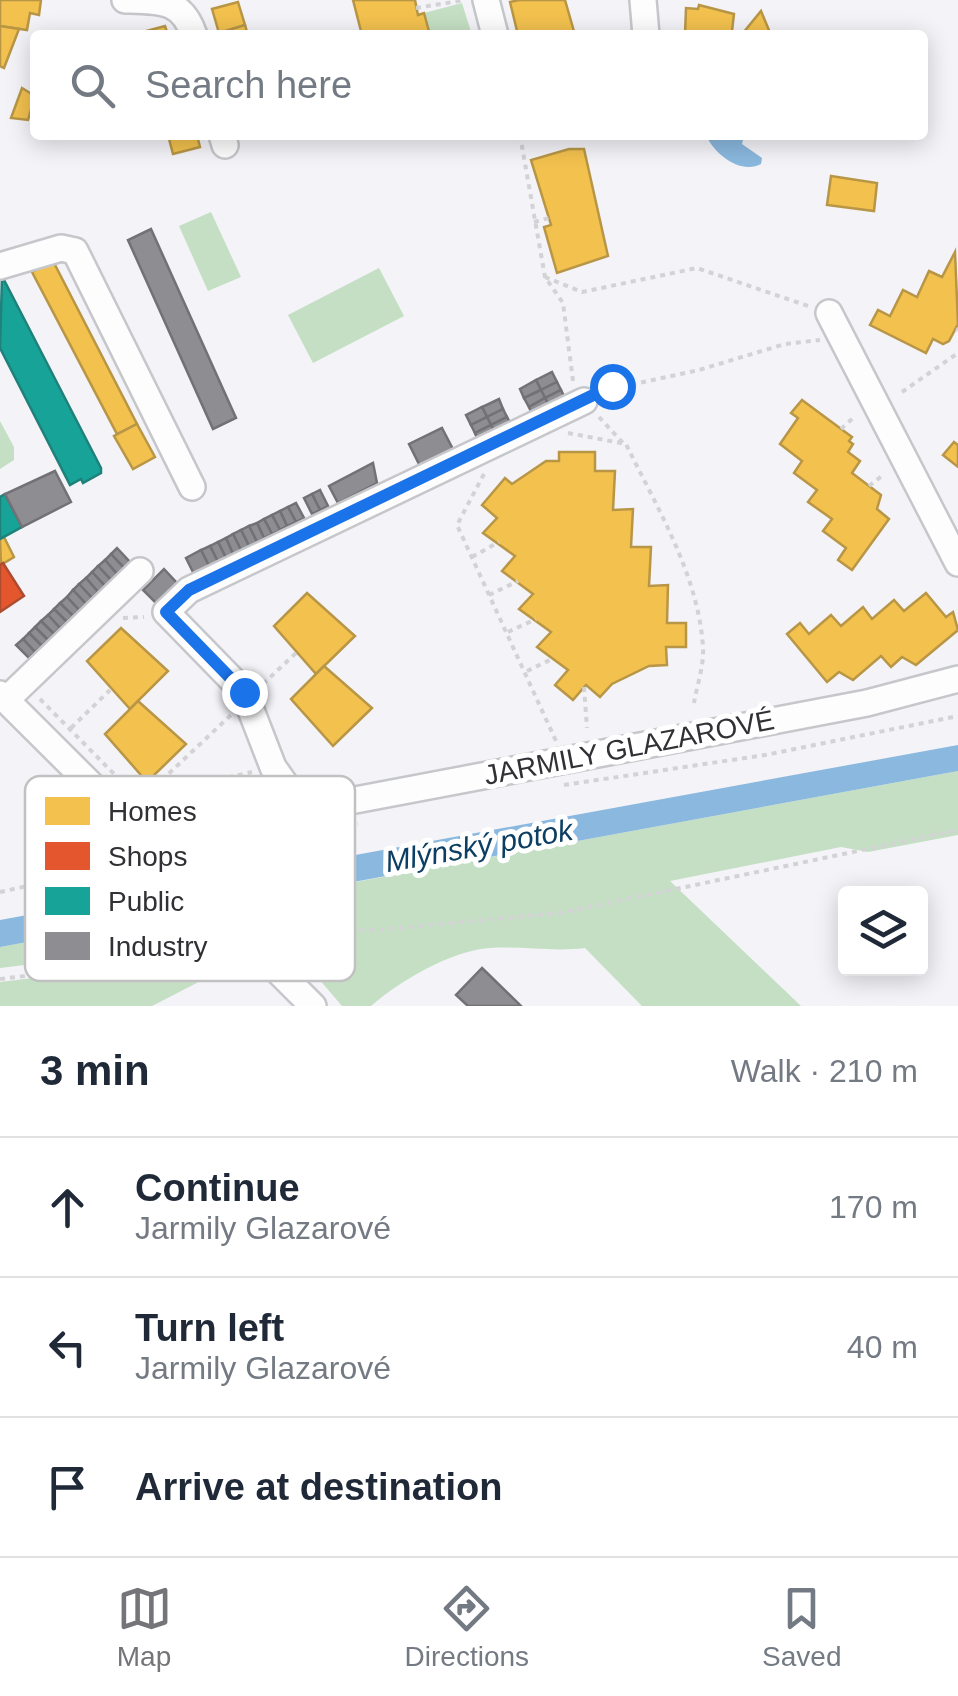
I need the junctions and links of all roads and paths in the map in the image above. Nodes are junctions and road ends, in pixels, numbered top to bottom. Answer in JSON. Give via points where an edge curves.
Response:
{"nodes":[{"id":1,"x":128,"y":0,"type":"edge"},
{"id":2,"x":426,"y":0,"type":"edge"},
{"id":3,"x":466,"y":0,"type":"edge"},
{"id":4,"x":486,"y":0,"type":"edge"},
{"id":5,"x":643,"y":0,"type":"edge"},
{"id":6,"x":416,"y":8,"type":"dead end"},
{"id":7,"x":429,"y":9,"type":"junction"},
{"id":8,"x":192,"y":30,"type":"edge"},
{"id":9,"x":494,"y":30,"type":"edge"},
{"id":10,"x":646,"y":30,"type":"edge"},
{"id":11,"x":521,"y":140,"type":"edge"},
{"id":12,"x":548,"y":218,"type":"dead end"},
{"id":13,"x":532,"y":222,"type":"junction"},
{"id":14,"x":0,"y":266,"type":"edge"},
{"id":15,"x":544,"y":276,"type":"junction"},
{"id":16,"x":830,"y":313,"type":"joint"},
{"id":17,"x":842,"y":337,"type":"junction"},
{"id":18,"x":958,"y":352,"type":"edge"},
{"id":19,"x":902,"y":392,"type":"dead end"},
{"id":20,"x":584,"y":401,"type":"junction"},
{"id":21,"x":853,"y":418,"type":"dead end"},
{"id":22,"x":841,"y":429,"type":"dead end"},
{"id":23,"x":558,"y":433,"type":"dead end"},
{"id":24,"x":624,"y":443,"type":"junction"},
{"id":25,"x":485,"y":472,"type":"dead end"},
{"id":26,"x":883,"y":476,"type":"dead end"},
{"id":27,"x":869,"y":486,"type":"dead end"},
{"id":28,"x":192,"y":487,"type":"dead end"},
{"id":29,"x":499,"y":542,"type":"dead end"},
{"id":30,"x":472,"y":557,"type":"junction"},
{"id":31,"x":958,"y":563,"type":"edge"},
{"id":32,"x":140,"y":571,"type":"dead end"},
{"id":33,"x":518,"y":581,"type":"dead end"},
{"id":34,"x":489,"y":595,"type":"junction"},
{"id":35,"x":536,"y":619,"type":"dead end"},
{"id":36,"x":507,"y":633,"type":"junction"},
{"id":37,"x":296,"y":653,"type":"dead end"},
{"id":38,"x":554,"y":658,"type":"dead end"},
{"id":39,"x":524,"y":672,"type":"junction"},
{"id":40,"x":958,"y":679,"type":"edge"},
{"id":41,"x":584,"y":688,"type":"dead end"},
{"id":42,"x":110,"y":690,"type":"dead end"},
{"id":43,"x":34,"y":693,"type":"dead end"},
{"id":44,"x":3,"y":697,"type":"edge"},
{"id":45,"x":247,"y":700,"type":"junction"},
{"id":46,"x":694,"y":702,"type":"dead end"},
{"id":47,"x":958,"y":716,"type":"edge"},
{"id":48,"x":587,"y":728,"type":"dead end"},
{"id":49,"x":61,"y":738,"type":"junction"},
{"id":50,"x":564,"y":759,"type":"junction"},
{"id":51,"x":273,"y":767,"type":"junction"},
{"id":52,"x":93,"y":776,"type":"edge"},
{"id":53,"x":111,"y":776,"type":"edge"},
{"id":54,"x":166,"y":776,"type":"edge"},
{"id":55,"x":233,"y":776,"type":"edge"},
{"id":56,"x":279,"y":776,"type":"edge"},
{"id":57,"x":551,"y":787,"type":"dead end"},
{"id":58,"x":355,"y":800,"type":"edge"},
{"id":59,"x":364,"y":823,"type":"dead end"},
{"id":60,"x":355,"y":825,"type":"edge"},
{"id":61,"x":958,"y":830,"type":"edge"},
{"id":62,"x":25,"y":887,"type":"edge"},
{"id":63,"x":0,"y":892,"type":"edge"},
{"id":64,"x":355,"y":930,"type":"edge"},
{"id":65,"x":25,"y":976,"type":"edge"},
{"id":66,"x":0,"y":979,"type":"edge"},
{"id":67,"x":287,"y":981,"type":"edge"},
{"id":68,"x":313,"y":1006,"type":"edge"}],
"edges":[{"from":1,"to":8,"type":"street","via":[[178,4]]},
{"from":2,"to":7,"type":"path"},
{"from":3,"to":7,"type":"path"},
{"from":4,"to":9,"type":"street"},
{"from":5,"to":10,"type":"street"},
{"from":6,"to":7,"type":"path"},
{"from":11,"to":13,"type":"path"},
{"from":12,"to":13,"type":"path"},
{"from":13,"to":15,"type":"path"},
{"from":14,"to":28,"type":"street","via":[[61,248],[75,251]]},
{"from":15,"to":16,"type":"path","via":[[582,292],[696,268]]},
{"from":15,"to":20,"type":"path","via":[[562,303],[570,369]]},
{"from":16,"to":17,"type":"street"},
{"from":17,"to":20,"type":"path","via":[[802,340],[612,386]]},
{"from":17,"to":31,"type":"street"},
{"from":18,"to":19,"type":"path"},
{"from":20,"to":24,"type":"path"},
{"from":20,"to":45,"type":"street","via":[[189,590],[166,612]]},
{"from":21,"to":22,"type":"path"},
{"from":23,"to":24,"type":"path"},
{"from":24,"to":46,"type":"path","via":[[695,595],[704,652]]},
{"from":25,"to":30,"type":"path","via":[[457,525]]},
{"from":26,"to":27,"type":"path"},
{"from":29,"to":30,"type":"path"},
{"from":30,"to":34,"type":"path"},
{"from":32,"to":44,"type":"street"},
{"from":33,"to":34,"type":"path"},
{"from":34,"to":36,"type":"path"},
{"from":35,"to":36,"type":"path"},
{"from":36,"to":39,"type":"path"},
{"from":37,"to":45,"type":"path"},
{"from":38,"to":39,"type":"path"},
{"from":39,"to":50,"type":"path"},
{"from":40,"to":50,"type":"street","name":"JARMILY GLAZAROVÉ","via":[[867,703]]},
{"from":41,"to":48,"type":"path"},
{"from":42,"to":49,"type":"path"},
{"from":43,"to":49,"type":"path"},
{"from":44,"to":49,"type":"street"},
{"from":45,"to":51,"type":"street"},
{"from":45,"to":54,"type":"path"},
{"from":47,"to":57,"type":"path","via":[[765,756]]},
{"from":49,"to":52,"type":"street"},
{"from":49,"to":53,"type":"path"},
{"from":50,"to":58,"type":"street","name":"JARMILY GLAZAROVÉ"},
{"from":51,"to":55,"type":"path"},
{"from":51,"to":56,"type":"street"},
{"from":59,"to":60,"type":"path"},
{"from":61,"to":64,"type":"path","via":[[561,913]]},
{"from":62,"to":63,"type":"path"},
{"from":65,"to":66,"type":"path"},
{"from":67,"to":68,"type":"street"}]}
